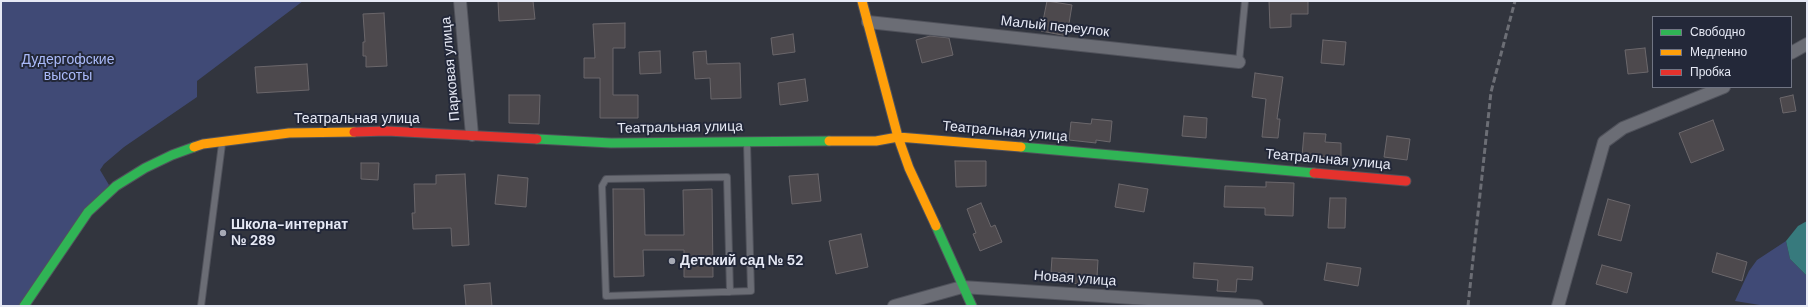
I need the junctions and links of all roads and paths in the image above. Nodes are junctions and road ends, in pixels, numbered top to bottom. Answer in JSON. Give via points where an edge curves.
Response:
{"nodes":[{"id":1,"x":460,"y":1,"type":"edge"},
{"id":2,"x":862,"y":1,"type":"edge"},
{"id":3,"x":1245,"y":1,"type":"edge"},
{"id":4,"x":868,"y":22,"type":"junction"},
{"id":5,"x":1807,"y":44,"type":"edge"},
{"id":6,"x":1792,"y":52,"type":"edge"},
{"id":7,"x":1239,"y":62,"type":"joint"},
{"id":8,"x":1722,"y":88,"type":"edge"},
{"id":9,"x":472,"y":135,"type":"junction"},
{"id":10,"x":898,"y":137,"type":"junction"},
{"id":11,"x":747,"y":141,"type":"junction"},
{"id":12,"x":222,"y":142,"type":"junction"},
{"id":13,"x":1406,"y":181,"type":"dead end"},
{"id":14,"x":962,"y":287,"type":"junction"},
{"id":15,"x":730,"y":292,"type":"junction"},
{"id":16,"x":24,"y":306,"type":"edge"},
{"id":17,"x":201,"y":306,"type":"edge"},
{"id":18,"x":894,"y":306,"type":"edge"},
{"id":19,"x":972,"y":306,"type":"edge"},
{"id":20,"x":1257,"y":306,"type":"edge"},
{"id":21,"x":1558,"y":306,"type":"edge"}],
"edges":[{"from":1,"to":9,"type":"street","name":"Парковая улица"},
{"from":2,"to":4,"type":"street"},
{"from":3,"to":7,"type":"lane"},
{"from":4,"to":7,"type":"street","name":"Малый переулок"},
{"from":4,"to":10,"type":"street"},
{"from":5,"to":6,"type":"street"},
{"from":8,"to":21,"type":"street","via":[[1623,128],[1604,142]]},
{"from":9,"to":11,"type":"street","name":"Театральная улица","via":[[611,144]]},
{"from":9,"to":12,"type":"street","name":"Театральная улица","via":[[387,131],[289,133]]},
{"from":10,"to":11,"type":"street","name":"Театральная улица","via":[[876,141]]},
{"from":10,"to":13,"type":"street","name":"Театральная улица"},
{"from":10,"to":14,"type":"street","via":[[909,168]]},
{"from":11,"to":15,"type":"lane","via":[[751,291]]},
{"from":12,"to":16,"type":"street","name":"Театральная улица","via":[[203,144],[172,155],[116,186],[88,212]]},
{"from":12,"to":17,"type":"lane"},
{"from":14,"to":18,"type":"street","name":"Новая улица"},
{"from":14,"to":19,"type":"street"},
{"from":14,"to":20,"type":"street","name":"Новая улица"},
{"from":15,"to":15,"type":"lane","via":[[606,296],[602,186],[606,179],[727,177]]}]}
